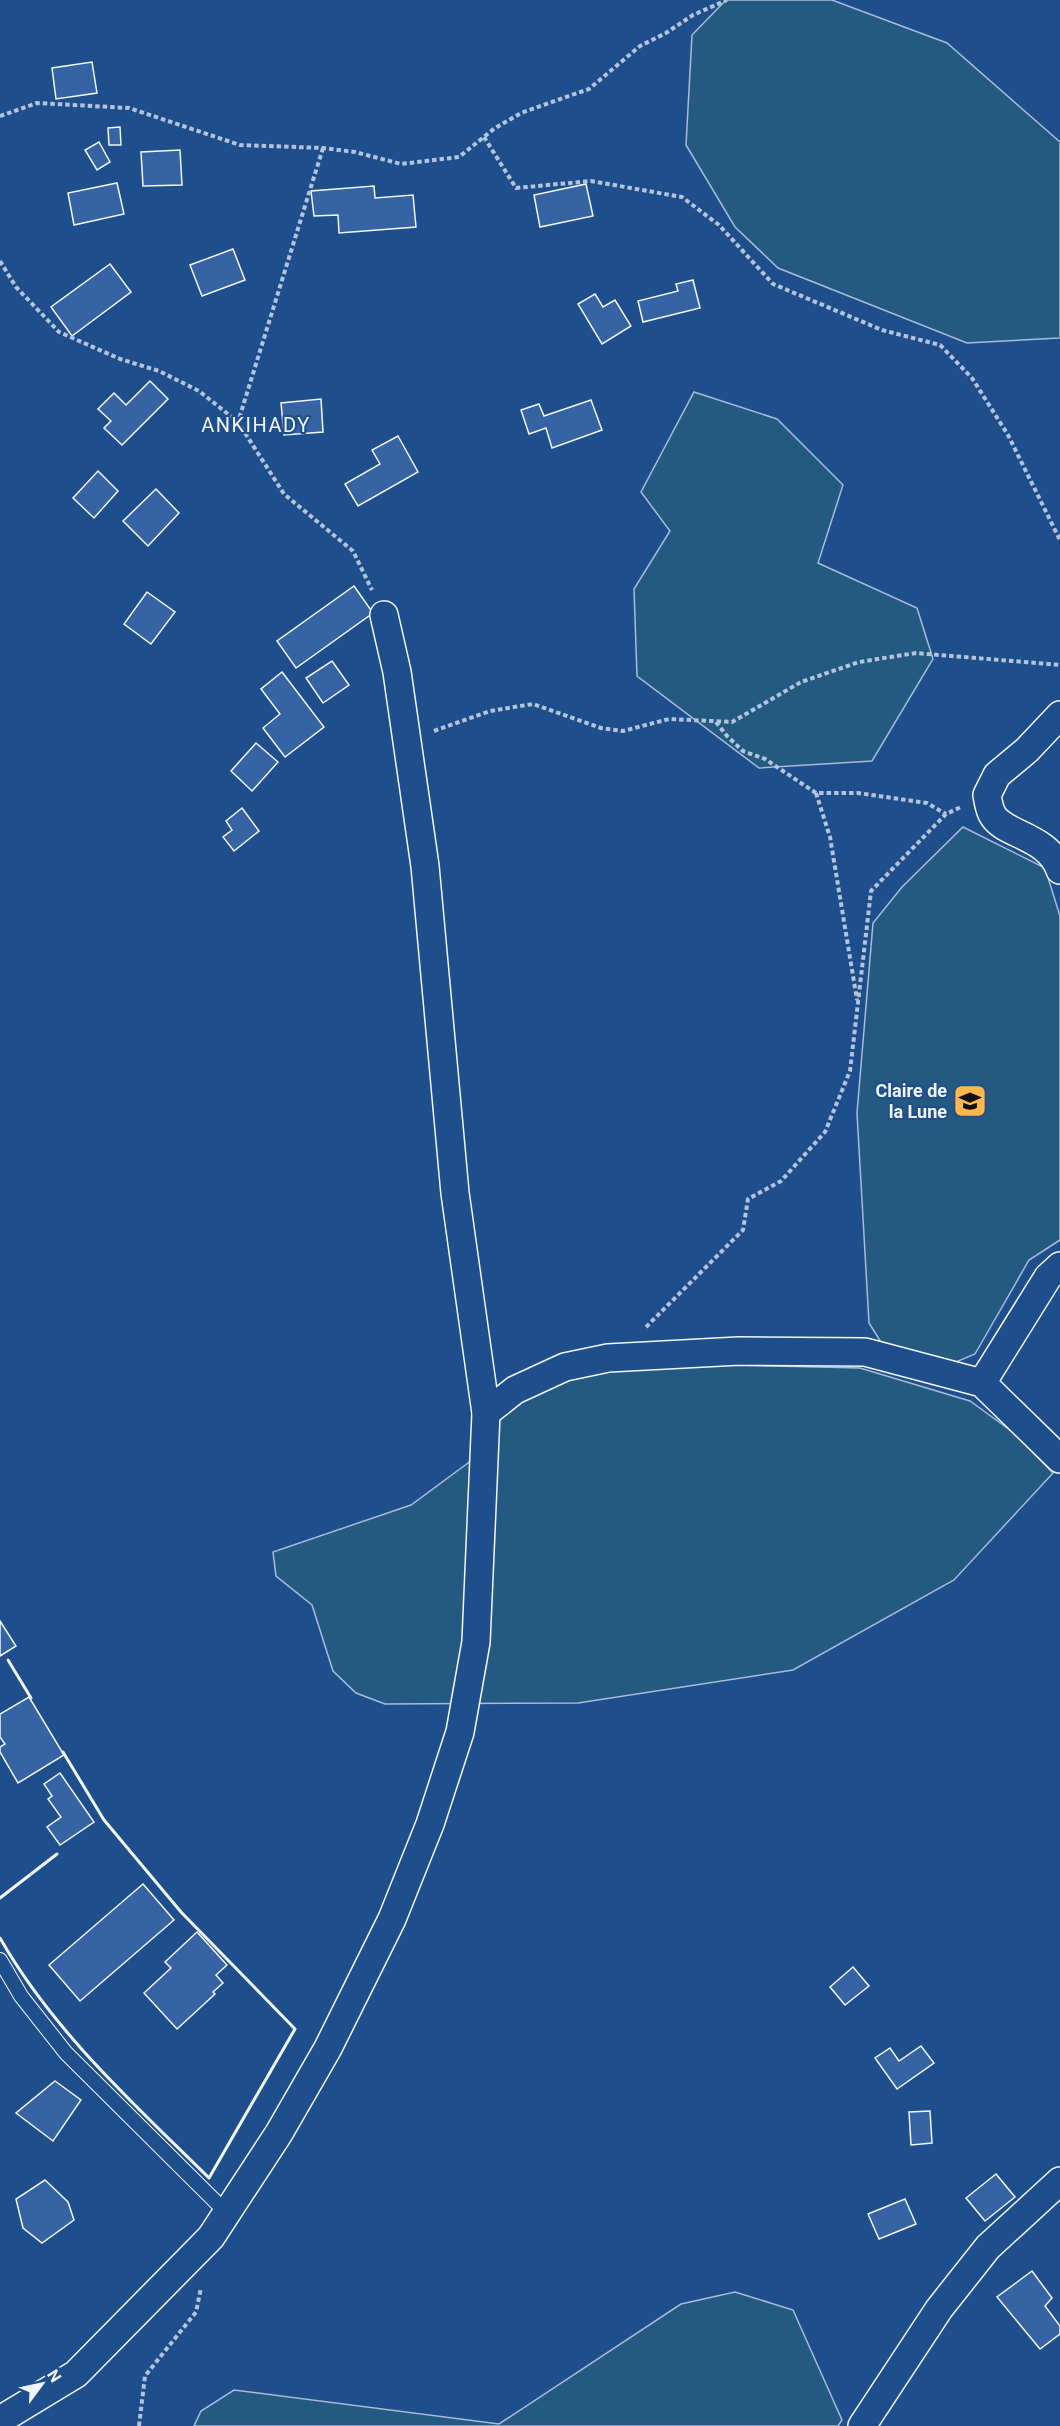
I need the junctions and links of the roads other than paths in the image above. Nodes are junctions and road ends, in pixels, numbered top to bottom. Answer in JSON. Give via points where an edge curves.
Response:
{"nodes":[{"id":1,"x":384,"y":615,"type":"road end"},
{"id":2,"x":1060,"y":715,"type":"edge"},
{"id":3,"x":1060,"y":870,"type":"edge"},
{"id":4,"x":1060,"y":1266,"type":"edge"},
{"id":5,"x":982,"y":1383,"type":"junction"},
{"id":6,"x":486,"y":1413,"type":"junction"},
{"id":7,"x":1060,"y":1459,"type":"edge"},
{"id":8,"x":0,"y":1960,"type":"edge"},
{"id":9,"x":1060,"y":2181,"type":"edge"},
{"id":10,"x":226,"y":2212,"type":"junction"},
{"id":11,"x":0,"y":2420,"type":"edge"},
{"id":12,"x":862,"y":2426,"type":"edge"}],
"edges":[{"from":1,"to":6,"type":"street","via":[[398,672],[425,866],[455,1193]]},
{"from":2,"to":3,"type":"street","via":[[997,775],[987,795],[992,816],[1038,843],[1056,858]]},
{"from":4,"to":5,"type":"street","via":[[1048,1277]]},
{"from":5,"to":6,"type":"street","via":[[865,1352],[739,1350],[620,1357],[565,1367],[515,1390]]},
{"from":5,"to":7,"type":"street"},
{"from":6,"to":10,"type":"street","via":[[476,1642],[460,1732],[430,1824],[392,1919],[322,2058],[279,2133]]},
{"from":8,"to":10,"type":"lane","via":[[21,1996],[66,2053]]},
{"from":9,"to":12,"type":"street","via":[[988,2247],[939,2309]]},
{"from":10,"to":11,"type":"street","via":[[210,2237],[76,2374]]}]}
